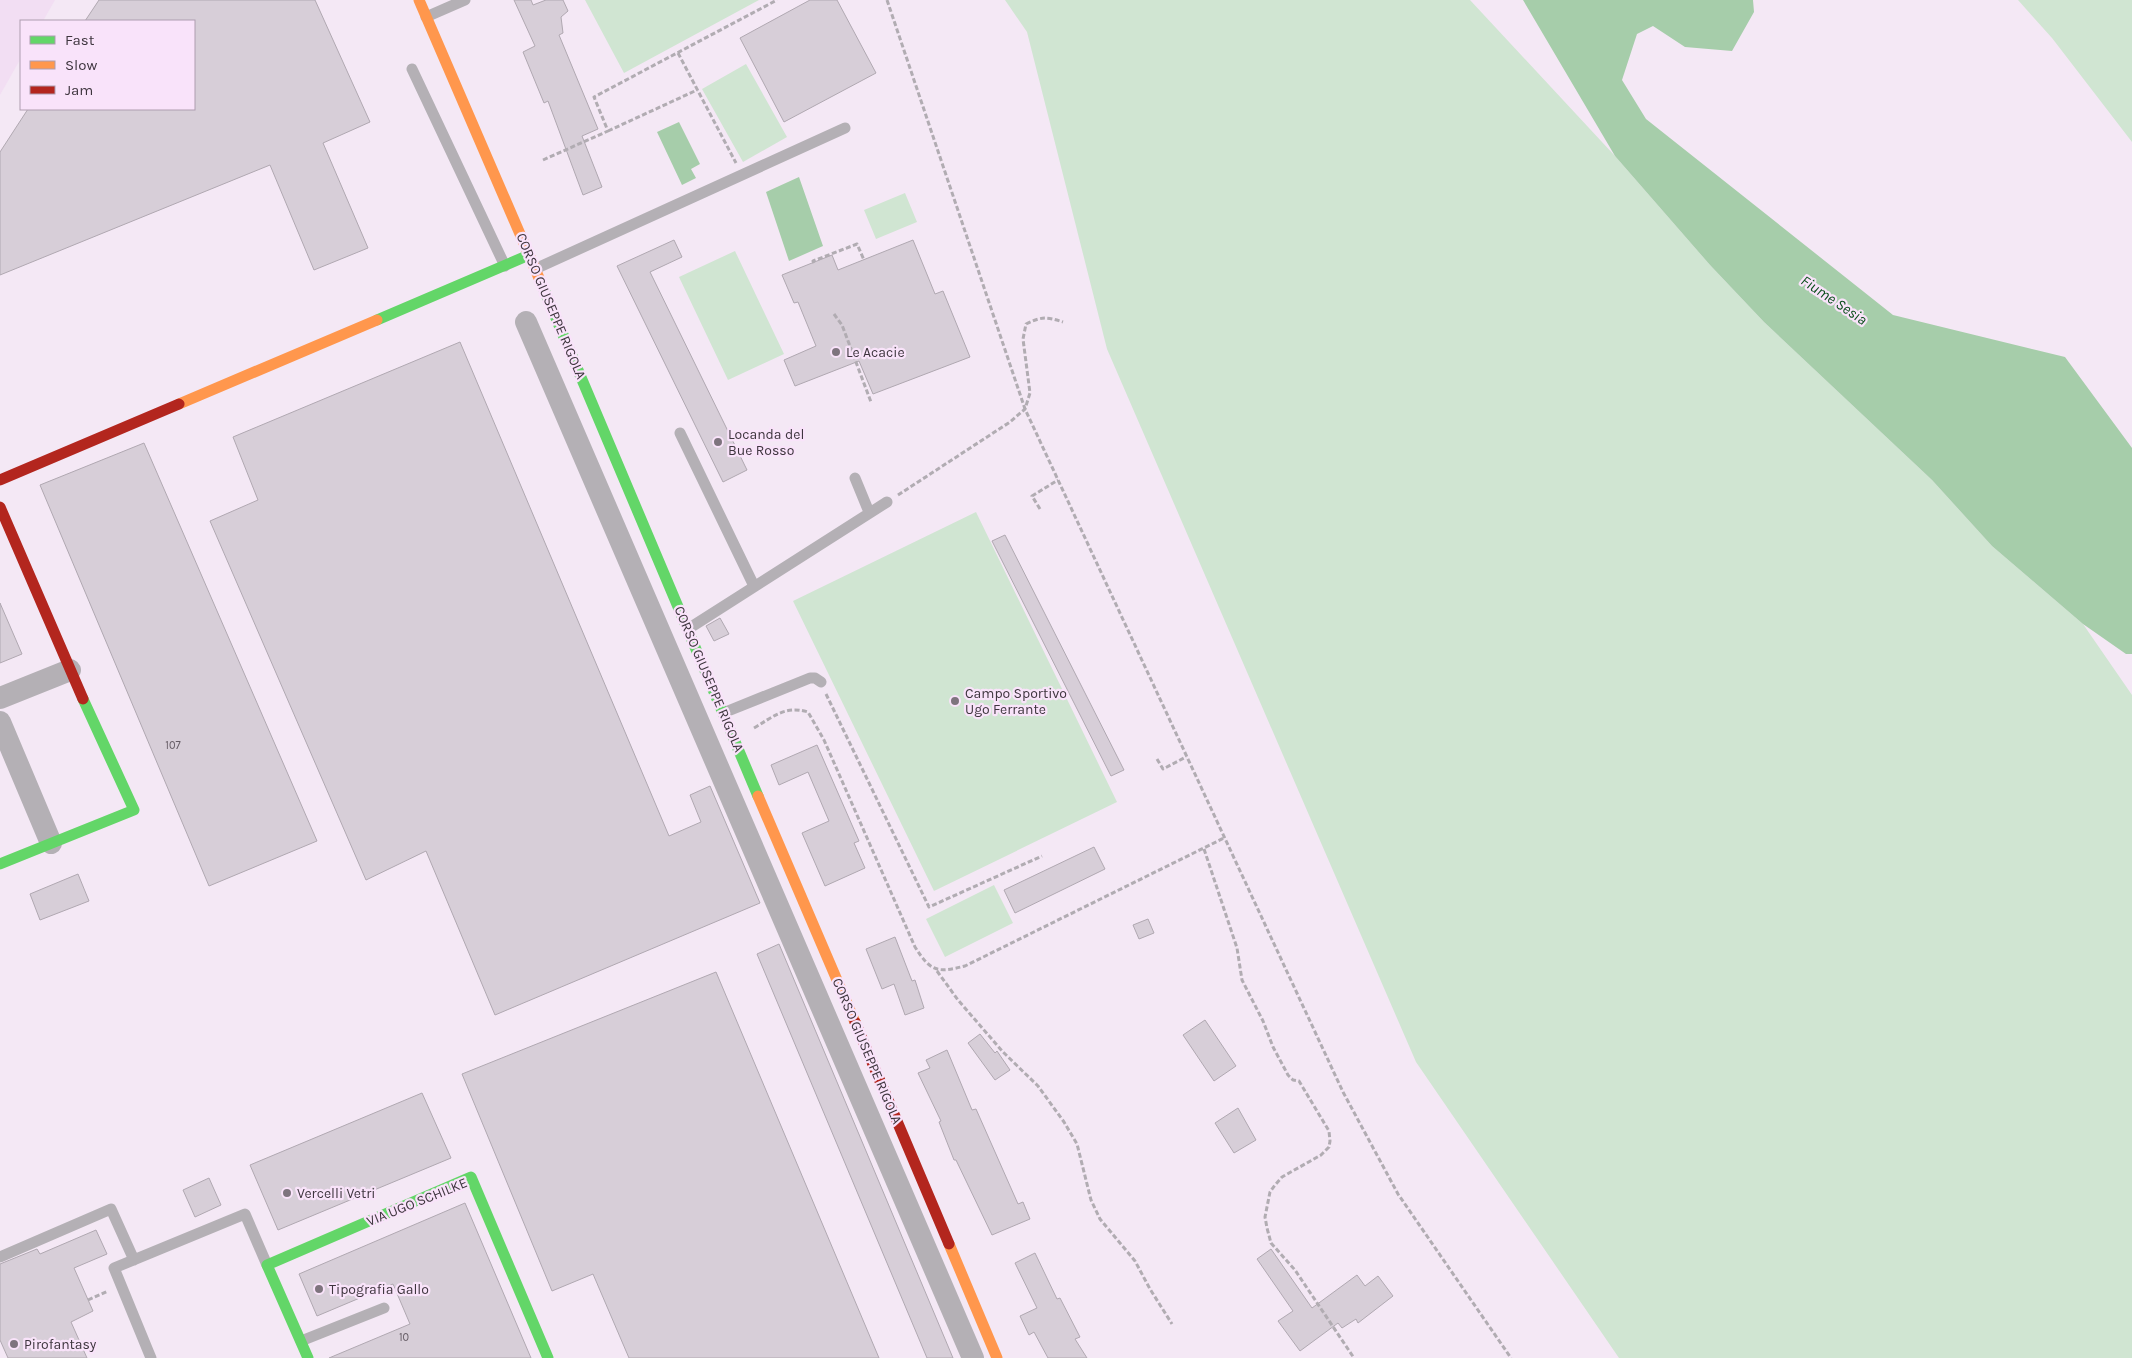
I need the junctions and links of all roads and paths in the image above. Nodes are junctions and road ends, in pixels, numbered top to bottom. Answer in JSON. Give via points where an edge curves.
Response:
{"nodes":[{"id":1,"x":419,"y":0,"type":"edge"},
{"id":2,"x":465,"y":0,"type":"edge"},
{"id":3,"x":777,"y":0,"type":"edge"},
{"id":4,"x":887,"y":0,"type":"edge"},
{"id":5,"x":426,"y":17,"type":"junction"},
{"id":6,"x":678,"y":53,"type":"junction"},
{"id":7,"x":412,"y":69,"type":"dead end"},
{"id":8,"x":697,"y":90,"type":"junction"},
{"id":9,"x":845,"y":128,"type":"dead end"},
{"id":10,"x":608,"y":131,"type":"junction"},
{"id":11,"x":542,"y":160,"type":"dead end"},
{"id":12,"x":742,"y":175,"type":"junction"},
{"id":13,"x":529,"y":255,"type":"junction"},
{"id":14,"x":864,"y":260,"type":"dead end"},
{"id":15,"x":814,"y":263,"type":"dead end"},
{"id":16,"x":505,"y":266,"type":"junction"},
{"id":17,"x":535,"y":269,"type":"junction"},
{"id":18,"x":834,"y":314,"type":"dead end"},
{"id":19,"x":526,"y":322,"type":"dead end"},
{"id":20,"x":1063,"y":322,"type":"dead end"},
{"id":21,"x":871,"y":402,"type":"dead end"},
{"id":22,"x":1025,"y":409,"type":"junction"},
{"id":23,"x":680,"y":433,"type":"dead end"},
{"id":24,"x":855,"y":478,"type":"dead end"},
{"id":25,"x":0,"y":480,"type":"edge"},
{"id":26,"x":1058,"y":480,"type":"junction"},
{"id":27,"x":887,"y":502,"type":"joint"},
{"id":28,"x":0,"y":507,"type":"edge"},
{"id":29,"x":1040,"y":509,"type":"dead end"},
{"id":30,"x":869,"y":512,"type":"junction"},
{"id":31,"x":754,"y":586,"type":"junction"},
{"id":32,"x":688,"y":629,"type":"junction"},
{"id":33,"x":70,"y":670,"type":"junction"},
{"id":34,"x":821,"y":682,"type":"joint"},
{"id":35,"x":0,"y":698,"type":"edge"},
{"id":36,"x":723,"y":713,"type":"junction"},
{"id":37,"x":0,"y":722,"type":"edge"},
{"id":38,"x":736,"y":742,"type":"junction"},
{"id":39,"x":1186,"y":756,"type":"junction"},
{"id":40,"x":1157,"y":759,"type":"dead end"},
{"id":41,"x":1224,"y":838,"type":"junction"},
{"id":42,"x":51,"y":844,"type":"junction"},
{"id":43,"x":1204,"y":849,"type":"junction"},
{"id":44,"x":1042,"y":856,"type":"dead end"},
{"id":45,"x":0,"y":864,"type":"edge"},
{"id":46,"x":936,"y":970,"type":"junction"},
{"id":47,"x":0,"y":1257,"type":"edge"},
{"id":48,"x":134,"y":1260,"type":"junction"},
{"id":49,"x":267,"y":1265,"type":"junction"},
{"id":50,"x":121,"y":1286,"type":"junction"},
{"id":51,"x":88,"y":1300,"type":"dead end"},
{"id":52,"x":384,"y":1308,"type":"dead end"},
{"id":53,"x":1172,"y":1324,"type":"dead end"},
{"id":54,"x":301,"y":1341,"type":"junction"},
{"id":55,"x":151,"y":1358,"type":"edge"},
{"id":56,"x":308,"y":1358,"type":"edge"},
{"id":57,"x":548,"y":1358,"type":"edge"},
{"id":58,"x":973,"y":1358,"type":"edge"},
{"id":59,"x":997,"y":1358,"type":"edge"},
{"id":60,"x":1354,"y":1358,"type":"edge"},
{"id":61,"x":1511,"y":1358,"type":"edge"}],
"edges":[{"from":1,"to":5,"type":"street","name":"CORSO GIUSEPPE RIGOLA"},
{"from":2,"to":5,"type":"lane"},
{"from":3,"to":6,"type":"path"},
{"from":4,"to":22,"type":"path"},
{"from":5,"to":13,"type":"street","name":"CORSO GIUSEPPE RIGOLA"},
{"from":6,"to":8,"type":"path"},
{"from":6,"to":10,"type":"path","via":[[594,97]]},
{"from":7,"to":16,"type":"lane"},
{"from":8,"to":10,"type":"path"},
{"from":8,"to":12,"type":"path"},
{"from":9,"to":12,"type":"lane"},
{"from":10,"to":11,"type":"path"},
{"from":12,"to":17,"type":"lane"},
{"from":13,"to":16,"type":"street"},
{"from":13,"to":17,"type":"street","name":"CORSO GIUSEPPE RIGOLA"},
{"from":14,"to":15,"type":"path","via":[[857,244]]},
{"from":16,"to":25,"type":"street"},
{"from":17,"to":32,"type":"street","name":"CORSO GIUSEPPE RIGOLA"},
{"from":18,"to":21,"type":"path","via":[[842,326]]},
{"from":19,"to":58,"type":"street"},
{"from":20,"to":22,"type":"path","via":[[1047,317],[1026,324],[1023,339],[1030,393]]},
{"from":22,"to":26,"type":"path"},
{"from":22,"to":27,"type":"path"},
{"from":23,"to":31,"type":"lane"},
{"from":24,"to":30,"type":"lane"},
{"from":26,"to":29,"type":"path","via":[[1032,496]]},
{"from":26,"to":39,"type":"path"},
{"from":27,"to":30,"type":"lane"},
{"from":28,"to":33,"type":"street"},
{"from":30,"to":31,"type":"lane"},
{"from":31,"to":32,"type":"lane"},
{"from":32,"to":36,"type":"street","name":"CORSO GIUSEPPE RIGOLA"},
{"from":33,"to":35,"type":"street"},
{"from":33,"to":42,"type":"street","via":[[134,810]]},
{"from":34,"to":36,"type":"lane","via":[[810,678]]},
{"from":34,"to":44,"type":"path","via":[[929,907]]},
{"from":36,"to":38,"type":"street","name":"CORSO GIUSEPPE RIGOLA"},
{"from":37,"to":42,"type":"street"},
{"from":38,"to":46,"type":"path","via":[[780,712],[796,709],[808,712],[824,740],[915,947],[926,963]]},
{"from":38,"to":59,"type":"street","name":"CORSO GIUSEPPE RIGOLA"},
{"from":39,"to":40,"type":"path","via":[[1163,770]]},
{"from":39,"to":41,"type":"path"},
{"from":41,"to":43,"type":"path"},
{"from":41,"to":61,"type":"path","via":[[1343,1092],[1398,1194]]},
{"from":42,"to":45,"type":"street"},
{"from":43,"to":46,"type":"path","via":[[965,966]]},
{"from":43,"to":60,"type":"path","via":[[1238,948],[1242,980],[1288,1075],[1299,1081],[1329,1131],[1329,1147],[1312,1162],[1282,1177],[1270,1192],[1266,1217],[1271,1243],[1295,1270]]},
{"from":46,"to":53,"type":"path","via":[[1003,1052],[1038,1086],[1064,1122],[1077,1144],[1091,1200],[1100,1219],[1135,1261]]},
{"from":47,"to":48,"type":"lane","via":[[110,1209]]},
{"from":48,"to":49,"type":"lane","via":[[245,1214]]},
{"from":48,"to":50,"type":"lane","via":[[114,1268]]},
{"from":49,"to":54,"type":"street"},
{"from":49,"to":57,"type":"street","name":"VIA UGO SCHILKE","via":[[471,1177]]},
{"from":50,"to":51,"type":"path"},
{"from":50,"to":55,"type":"lane"},
{"from":52,"to":54,"type":"lane"},
{"from":54,"to":56,"type":"street"}]}
